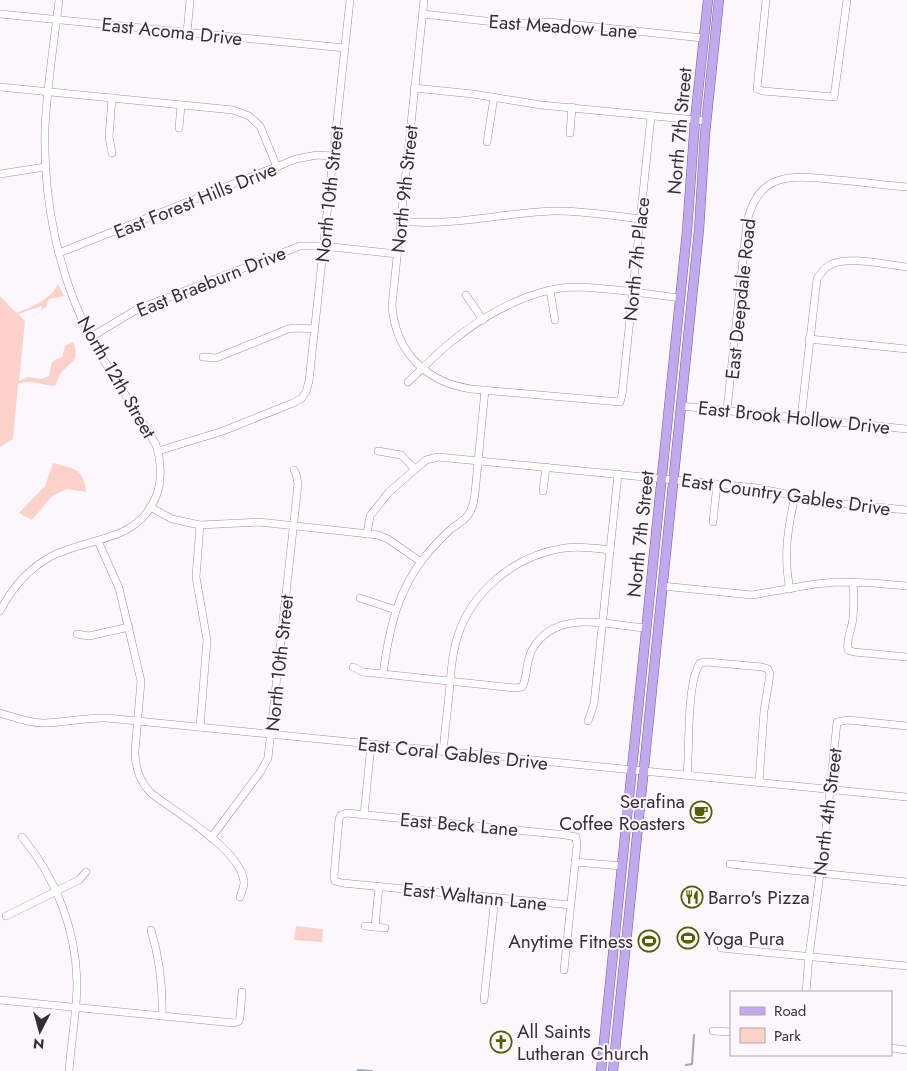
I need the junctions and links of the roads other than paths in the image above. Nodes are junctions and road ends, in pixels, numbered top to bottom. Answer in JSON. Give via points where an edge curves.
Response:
{"nodes":[{"id":1,"x":59,"y":0,"type":"edge"},
{"id":2,"x":190,"y":0,"type":"edge"},
{"id":3,"x":350,"y":0,"type":"edge"},
{"id":4,"x":424,"y":0,"type":"edge"},
{"id":5,"x":766,"y":0,"type":"edge"},
{"id":6,"x":847,"y":0,"type":"edge"},
{"id":7,"x":708,"y":1,"type":"edge"},
{"id":8,"x":719,"y":2,"type":"edge"},
{"id":9,"x":0,"y":14,"type":"edge"},
{"id":10,"x":423,"y":14,"type":"junction"},
{"id":11,"x":56,"y":20,"type":"junction"},
{"id":12,"x":187,"y":33,"type":"junction"},
{"id":13,"x":703,"y":38,"type":"junction"},
{"id":14,"x":345,"y":48,"type":"junction"},
{"id":15,"x":0,"y":87,"type":"edge"},
{"id":16,"x":414,"y":88,"type":"junction"},
{"id":17,"x":48,"y":92,"type":"junction"},
{"id":18,"x":494,"y":97,"type":"junction"},
{"id":19,"x":112,"y":98,"type":"junction"},
{"id":20,"x":181,"y":105,"type":"junction"},
{"id":21,"x":572,"y":108,"type":"junction"},
{"id":22,"x":651,"y":116,"type":"junction"},
{"id":23,"x":695,"y":120,"type":"junction"},
{"id":24,"x":706,"y":122,"type":"junction"},
{"id":25,"x":179,"y":128,"type":"dead end"},
{"id":26,"x":570,"y":133,"type":"dead end"},
{"id":27,"x":487,"y":142,"type":"dead end"},
{"id":28,"x":112,"y":153,"type":"dead end"},
{"id":29,"x":333,"y":156,"type":"junction"},
{"id":30,"x":45,"y":167,"type":"junction"},
{"id":31,"x":277,"y":167,"type":"junction"},
{"id":32,"x":0,"y":174,"type":"edge"},
{"id":33,"x":907,"y":187,"type":"edge"},
{"id":34,"x":641,"y":219,"type":"junction"},
{"id":35,"x":400,"y":221,"type":"junction"},
{"id":36,"x":323,"y":246,"type":"junction"},
{"id":37,"x":59,"y":252,"type":"junction"},
{"id":38,"x":397,"y":254,"type":"junction"},
{"id":39,"x":907,"y":266,"type":"edge"},
{"id":40,"x":550,"y":290,"type":"junction"},
{"id":41,"x":633,"y":292,"type":"junction"},
{"id":42,"x":466,"y":295,"type":"dead end"},
{"id":43,"x":680,"y":298,"type":"junction"},
{"id":44,"x":483,"y":320,"type":"junction"},
{"id":45,"x":555,"y":320,"type":"dead end"},
{"id":46,"x":314,"y":330,"type":"junction"},
{"id":47,"x":91,"y":337,"type":"junction"},
{"id":48,"x":809,"y":339,"type":"junction"},
{"id":49,"x":907,"y":349,"type":"edge"},
{"id":50,"x":203,"y":357,"type":"dead end"},
{"id":51,"x":423,"y":369,"type":"junction"},
{"id":52,"x":408,"y":382,"type":"dead end"},
{"id":53,"x":485,"y":390,"type":"junction"},
{"id":54,"x":681,"y":406,"type":"junction"},
{"id":55,"x":727,"y":410,"type":"junction"},
{"id":56,"x":801,"y":418,"type":"junction"},
{"id":57,"x":907,"y":429,"type":"edge"},
{"id":58,"x":158,"y":451,"type":"junction"},
{"id":59,"x":378,"y":451,"type":"dead end"},
{"id":60,"x":478,"y":460,"type":"junction"},
{"id":61,"x":546,"y":467,"type":"junction"},
{"id":62,"x":415,"y":469,"type":"junction"},
{"id":63,"x":294,"y":470,"type":"dead end"},
{"id":64,"x":618,"y":474,"type":"junction"},
{"id":65,"x":662,"y":478,"type":"junction"},
{"id":66,"x":673,"y":479,"type":"junction"},
{"id":67,"x":717,"y":484,"type":"junction"},
{"id":68,"x":543,"y":491,"type":"dead end"},
{"id":69,"x":795,"y":496,"type":"junction"},
{"id":70,"x":150,"y":507,"type":"junction"},
{"id":71,"x":907,"y":510,"type":"edge"},
{"id":72,"x":713,"y":522,"type":"dead end"},
{"id":73,"x":200,"y":525,"type":"junction"},
{"id":74,"x":294,"y":526,"type":"junction"},
{"id":75,"x":367,"y":534,"type":"junction"},
{"id":76,"x":98,"y":541,"type":"junction"},
{"id":77,"x":610,"y":550,"type":"junction"},
{"id":78,"x":421,"y":562,"type":"junction"},
{"id":79,"x":853,"y":582,"type":"junction"},
{"id":80,"x":662,"y":586,"type":"junction"},
{"id":81,"x":907,"y":586,"type":"edge"},
{"id":82,"x":790,"y":589,"type":"junction"},
{"id":83,"x":360,"y":598,"type":"dead end"},
{"id":84,"x":396,"y":610,"type":"junction"},
{"id":85,"x":0,"y":611,"type":"edge"},
{"id":86,"x":602,"y":623,"type":"junction"},
{"id":87,"x":129,"y":627,"type":"junction"},
{"id":88,"x":646,"y":628,"type":"junction"},
{"id":89,"x":77,"y":634,"type":"dead end"},
{"id":90,"x":907,"y":657,"type":"edge"},
{"id":91,"x":353,"y":667,"type":"dead end"},
{"id":92,"x":383,"y":674,"type":"junction"},
{"id":93,"x":450,"y":681,"type":"junction"},
{"id":94,"x":0,"y":712,"type":"edge"},
{"id":95,"x":138,"y":721,"type":"junction"},
{"id":96,"x":588,"y":721,"type":"dead end"},
{"id":97,"x":907,"y":726,"type":"edge"},
{"id":98,"x":200,"y":727,"type":"junction"},
{"id":99,"x":271,"y":734,"type":"junction"},
{"id":100,"x":371,"y":745,"type":"junction"},
{"id":101,"x":443,"y":752,"type":"junction"},
{"id":102,"x":632,"y":771,"type":"junction"},
{"id":103,"x":642,"y":772,"type":"junction"},
{"id":104,"x":687,"y":775,"type":"junction"},
{"id":105,"x":759,"y":783,"type":"junction"},
{"id":106,"x":830,"y":790,"type":"junction"},
{"id":107,"x":907,"y":797,"type":"edge"},
{"id":108,"x":364,"y":815,"type":"junction"},
{"id":109,"x":22,"y":838,"type":"dead end"},
{"id":110,"x":211,"y":838,"type":"junction"},
{"id":111,"x":576,"y":862,"type":"junction"},
{"id":112,"x":730,"y":864,"type":"dead end"},
{"id":113,"x":622,"y":866,"type":"junction"},
{"id":114,"x":86,"y":872,"type":"dead end"},
{"id":115,"x":820,"y":873,"type":"junction"},
{"id":116,"x":335,"y":881,"type":"joint"},
{"id":117,"x":907,"y":882,"type":"edge"},
{"id":118,"x":380,"y":886,"type":"junction"},
{"id":119,"x":57,"y":891,"type":"junction"},
{"id":120,"x":240,"y":897,"type":"dead end"},
{"id":121,"x":495,"y":897,"type":"junction"},
{"id":122,"x":571,"y":905,"type":"junction"},
{"id":123,"x":6,"y":916,"type":"dead end"},
{"id":124,"x":365,"y":926,"type":"dead end"},
{"id":125,"x":376,"y":927,"type":"junction"},
{"id":126,"x":385,"y":928,"type":"dead end"},
{"id":127,"x":152,"y":930,"type":"dead end"},
{"id":128,"x":721,"y":948,"type":"dead end"},
{"id":129,"x":809,"y":956,"type":"junction"},
{"id":130,"x":907,"y":966,"type":"edge"},
{"id":131,"x":564,"y":970,"type":"dead end"},
{"id":132,"x":806,"y":991,"type":"edge"},
{"id":133,"x":242,"y":992,"type":"dead end"},
{"id":134,"x":0,"y":1000,"type":"edge"},
{"id":135,"x":484,"y":1000,"type":"dead end"},
{"id":136,"x":75,"y":1007,"type":"junction"},
{"id":137,"x":162,"y":1016,"type":"junction"},
{"id":138,"x":714,"y":1031,"type":"dead end"},
{"id":139,"x":730,"y":1032,"type":"edge"},
{"id":140,"x":892,"y":1048,"type":"edge"},
{"id":141,"x":907,"y":1050,"type":"edge"},
{"id":142,"x":69,"y":1071,"type":"edge"},
{"id":143,"x":601,"y":1071,"type":"edge"},
{"id":144,"x":613,"y":1071,"type":"edge"}],
"edges":[{"from":1,"to":11,"type":"street","name":"North 12th Street"},
{"from":2,"to":12,"type":"street"},
{"from":3,"to":14,"type":"street","name":"North 10th Street"},
{"from":4,"to":10,"type":"street","name":"North 9th Street"},
{"from":5,"to":6,"type":"street","via":[[758,89],[834,98]]},
{"from":7,"to":8,"type":"main road"},
{"from":7,"to":13,"type":"main road","name":"North 7th Street"},
{"from":8,"to":24,"type":"main road","name":"North 7th Street"},
{"from":9,"to":11,"type":"street","name":"East Acoma Drive"},
{"from":10,"to":13,"type":"street","name":"East Meadow Lane","via":[[512,24],[548,22]]},
{"from":10,"to":16,"type":"street","name":"North 9th Street"},
{"from":11,"to":12,"type":"street","name":"East Acoma Drive"},
{"from":11,"to":17,"type":"street","name":"North 12th Street"},
{"from":12,"to":14,"type":"street","name":"East Acoma Drive"},
{"from":13,"to":23,"type":"main road","name":"North 7th Street"},
{"from":14,"to":29,"type":"street","name":"North 10th Street"},
{"from":15,"to":17,"type":"street"},
{"from":16,"to":18,"type":"street"},
{"from":16,"to":35,"type":"street","name":"North 9th Street"},
{"from":17,"to":19,"type":"street"},
{"from":17,"to":30,"type":"street","name":"North 12th Street"},
{"from":18,"to":21,"type":"street"},
{"from":18,"to":27,"type":"street"},
{"from":19,"to":20,"type":"street"},
{"from":19,"to":28,"type":"street","via":[[109,136]]},
{"from":20,"to":25,"type":"street"},
{"from":20,"to":31,"type":"street","via":[[233,110],[249,116],[264,133]]},
{"from":21,"to":22,"type":"street"},
{"from":21,"to":26,"type":"street"},
{"from":22,"to":23,"type":"street"},
{"from":22,"to":34,"type":"street","name":"North 7th Place"},
{"from":23,"to":24,"type":"street"},
{"from":23,"to":43,"type":"main road","name":"North 7th Street"},
{"from":24,"to":54,"type":"main road","name":"North 7th Street"},
{"from":29,"to":31,"type":"street","name":"East Forest Hills Drive","via":[[307,156]]},
{"from":29,"to":36,"type":"street","name":"North 10th Street"},
{"from":30,"to":32,"type":"street"},
{"from":30,"to":37,"type":"street","name":"North 12th Street"},
{"from":31,"to":37,"type":"street","name":"East Forest Hills Drive"},
{"from":33,"to":55,"type":"street","name":"East Deepdale Road","via":[[790,176],[762,190],[750,208],[747,222]]},
{"from":34,"to":35,"type":"street","via":[[560,211],[525,212],[444,223]]},
{"from":34,"to":41,"type":"street","name":"North 7th Place"},
{"from":35,"to":38,"type":"street","name":"North 9th Street"},
{"from":36,"to":38,"type":"street","name":"East Braeburn Drive"},
{"from":36,"to":46,"type":"street","name":"North 10th Street"},
{"from":36,"to":47,"type":"street","name":"East Braeburn Drive","via":[[300,246],[198,284],[136,310]]},
{"from":37,"to":47,"type":"street","name":"North 12th Street"},
{"from":38,"to":51,"type":"street","name":"North 9th Street","via":[[392,305],[394,320],[407,351]]},
{"from":39,"to":48,"type":"street","via":[[849,261],[830,265],[817,279]]},
{"from":40,"to":41,"type":"street","via":[[578,287]]},
{"from":40,"to":44,"type":"street","via":[[523,297]]},
{"from":40,"to":45,"type":"street"},
{"from":41,"to":43,"type":"street"},
{"from":41,"to":53,"type":"street","name":"North 7th Place","via":[[620,402]]},
{"from":42,"to":44,"type":"street"},
{"from":43,"to":65,"type":"main road","name":"North 7th Street"},
{"from":44,"to":51,"type":"street","via":[[458,337]]},
{"from":46,"to":50,"type":"street","via":[[288,329],[216,358]]},
{"from":46,"to":58,"type":"street","name":"North 10th Street","via":[[308,387],[300,399],[223,431]]},
{"from":47,"to":58,"type":"street","name":"North 12th Street"},
{"from":48,"to":49,"type":"street"},
{"from":48,"to":56,"type":"street"},
{"from":51,"to":52,"type":"street"},
{"from":51,"to":53,"type":"street","via":[[448,384]]},
{"from":53,"to":60,"type":"street"},
{"from":54,"to":55,"type":"street","name":"East Brook Hollow Drive"},
{"from":54,"to":66,"type":"main road","name":"North 7th Street"},
{"from":55,"to":56,"type":"street","name":"East Brook Hollow Drive"},
{"from":56,"to":57,"type":"street","name":"East Brook Hollow Drive"},
{"from":58,"to":70,"type":"street","name":"North 12th Street","via":[[160,484]]},
{"from":59,"to":62,"type":"street","via":[[401,455]]},
{"from":60,"to":61,"type":"street","name":"East Country Gables Drive"},
{"from":60,"to":62,"type":"street","name":"East Country Gables Drive","via":[[438,457],[426,460]]},
{"from":60,"to":78,"type":"street","via":[[472,509]]},
{"from":61,"to":64,"type":"street","name":"East Country Gables Drive"},
{"from":61,"to":68,"type":"street"},
{"from":62,"to":75,"type":"street","via":[[389,492],[373,512]]},
{"from":63,"to":74,"type":"street","name":"North 10th Street","via":[[298,484]]},
{"from":64,"to":65,"type":"street","name":"East Country Gables Drive"},
{"from":64,"to":77,"type":"street"},
{"from":65,"to":66,"type":"street","name":"East Country Gables Drive"},
{"from":65,"to":88,"type":"main road","name":"North 7th Street"},
{"from":66,"to":67,"type":"street","name":"East Country Gables Drive"},
{"from":66,"to":80,"type":"main road","name":"North 7th Street"},
{"from":67,"to":69,"type":"street","name":"East Country Gables Drive"},
{"from":67,"to":72,"type":"street"},
{"from":69,"to":71,"type":"street","name":"East Country Gables Drive"},
{"from":69,"to":82,"type":"street","via":[[786,544]]},
{"from":70,"to":73,"type":"street","via":[[172,519]]},
{"from":70,"to":76,"type":"street","name":"North 12th Street","via":[[130,528]]},
{"from":73,"to":74,"type":"street","via":[[259,522]]},
{"from":73,"to":98,"type":"street","via":[[196,576],[207,640]]},
{"from":74,"to":75,"type":"street"},
{"from":74,"to":99,"type":"street","name":"North 10th Street"},
{"from":75,"to":78,"type":"street","via":[[388,538]]},
{"from":76,"to":85,"type":"street","name":"North 12th Street","via":[[73,547],[36,566],[13,589]]},
{"from":76,"to":87,"type":"street","via":[[119,588]]},
{"from":77,"to":86,"type":"street"},
{"from":77,"to":93,"type":"street","via":[[578,547],[548,552],[521,562],[499,576],[481,594],[464,620],[454,650]]},
{"from":78,"to":84,"type":"street"},
{"from":79,"to":81,"type":"street"},
{"from":79,"to":82,"type":"street"},
{"from":79,"to":90,"type":"street","via":[[854,606],[848,650]]},
{"from":80,"to":82,"type":"street","via":[[752,595]]},
{"from":80,"to":103,"type":"main road","name":"North 7th Street"},
{"from":83,"to":84,"type":"street"},
{"from":84,"to":92,"type":"street","via":[[388,636]]},
{"from":86,"to":88,"type":"street"},
{"from":86,"to":93,"type":"street","via":[[572,622],[546,634],[538,641],[526,663],[522,687]]},
{"from":86,"to":96,"type":"street","via":[[594,704]]},
{"from":87,"to":89,"type":"street","via":[[89,636]]},
{"from":87,"to":95,"type":"street","via":[[141,681]]},
{"from":88,"to":102,"type":"main road","name":"North 7th Street"},
{"from":91,"to":92,"type":"street","via":[[363,672]]},
{"from":92,"to":93,"type":"street"},
{"from":93,"to":101,"type":"street"},
{"from":94,"to":95,"type":"street","name":"East Coral Gables Drive","via":[[42,723],[96,718]]},
{"from":95,"to":98,"type":"street","name":"East Coral Gables Drive"},
{"from":95,"to":110,"type":"street","via":[[135,759],[142,783]]},
{"from":97,"to":106,"type":"street","name":"North 4th Street","via":[[848,720],[838,722]]},
{"from":98,"to":99,"type":"street","name":"East Coral Gables Drive"},
{"from":99,"to":100,"type":"street","name":"East Coral Gables Drive"},
{"from":99,"to":110,"type":"street","name":"North 10th Street","via":[[266,763]]},
{"from":100,"to":101,"type":"street","name":"East Coral Gables Drive"},
{"from":100,"to":108,"type":"street"},
{"from":101,"to":102,"type":"street","name":"East Coral Gables Drive"},
{"from":102,"to":103,"type":"street","name":"East Coral Gables Drive"},
{"from":102,"to":113,"type":"main road","name":"North 7th Street"},
{"from":103,"to":104,"type":"street","name":"East Coral Gables Drive"},
{"from":103,"to":144,"type":"main road","name":"North 7th Street"},
{"from":104,"to":105,"type":"street","name":"East Coral Gables Drive"},
{"from":104,"to":105,"type":"street","via":[[696,669],[700,663],[707,662],[768,669]]},
{"from":105,"to":106,"type":"street","name":"East Coral Gables Drive"},
{"from":106,"to":107,"type":"street","name":"East Coral Gables Drive"},
{"from":106,"to":115,"type":"street","name":"North 4th Street"},
{"from":108,"to":111,"type":"street","name":"East Beck Lane","via":[[576,837]]},
{"from":108,"to":116,"type":"street","name":"East Beck Lane","via":[[347,813],[339,819]]},
{"from":109,"to":119,"type":"street"},
{"from":110,"to":120,"type":"street","via":[[231,854],[242,872],[244,887]]},
{"from":111,"to":113,"type":"street"},
{"from":111,"to":122,"type":"street"},
{"from":112,"to":115,"type":"street"},
{"from":113,"to":143,"type":"main road","name":"North 7th Street"},
{"from":114,"to":119,"type":"street"},
{"from":115,"to":117,"type":"street"},
{"from":115,"to":129,"type":"street","name":"North 4th Street"},
{"from":116,"to":118,"type":"street","name":"East Waltann Lane"},
{"from":118,"to":121,"type":"street","name":"East Waltann Lane"},
{"from":118,"to":125,"type":"street","name":"East Waltann Lane"},
{"from":119,"to":123,"type":"street"},
{"from":119,"to":136,"type":"street","via":[[74,949]]},
{"from":121,"to":122,"type":"street","name":"East Waltann Lane"},
{"from":121,"to":135,"type":"street"},
{"from":122,"to":131,"type":"street"},
{"from":124,"to":125,"type":"street"},
{"from":125,"to":126,"type":"street"},
{"from":127,"to":137,"type":"street","via":[[160,960]]},
{"from":128,"to":129,"type":"street"},
{"from":129,"to":130,"type":"street"},
{"from":129,"to":132,"type":"street","name":"North 4th Street"},
{"from":133,"to":137,"type":"street","via":[[240,1018],[234,1023]]},
{"from":134,"to":136,"type":"street"},
{"from":136,"to":137,"type":"street"},
{"from":136,"to":142,"type":"street"},
{"from":138,"to":139,"type":"street"},
{"from":140,"to":141,"type":"street"}]}
